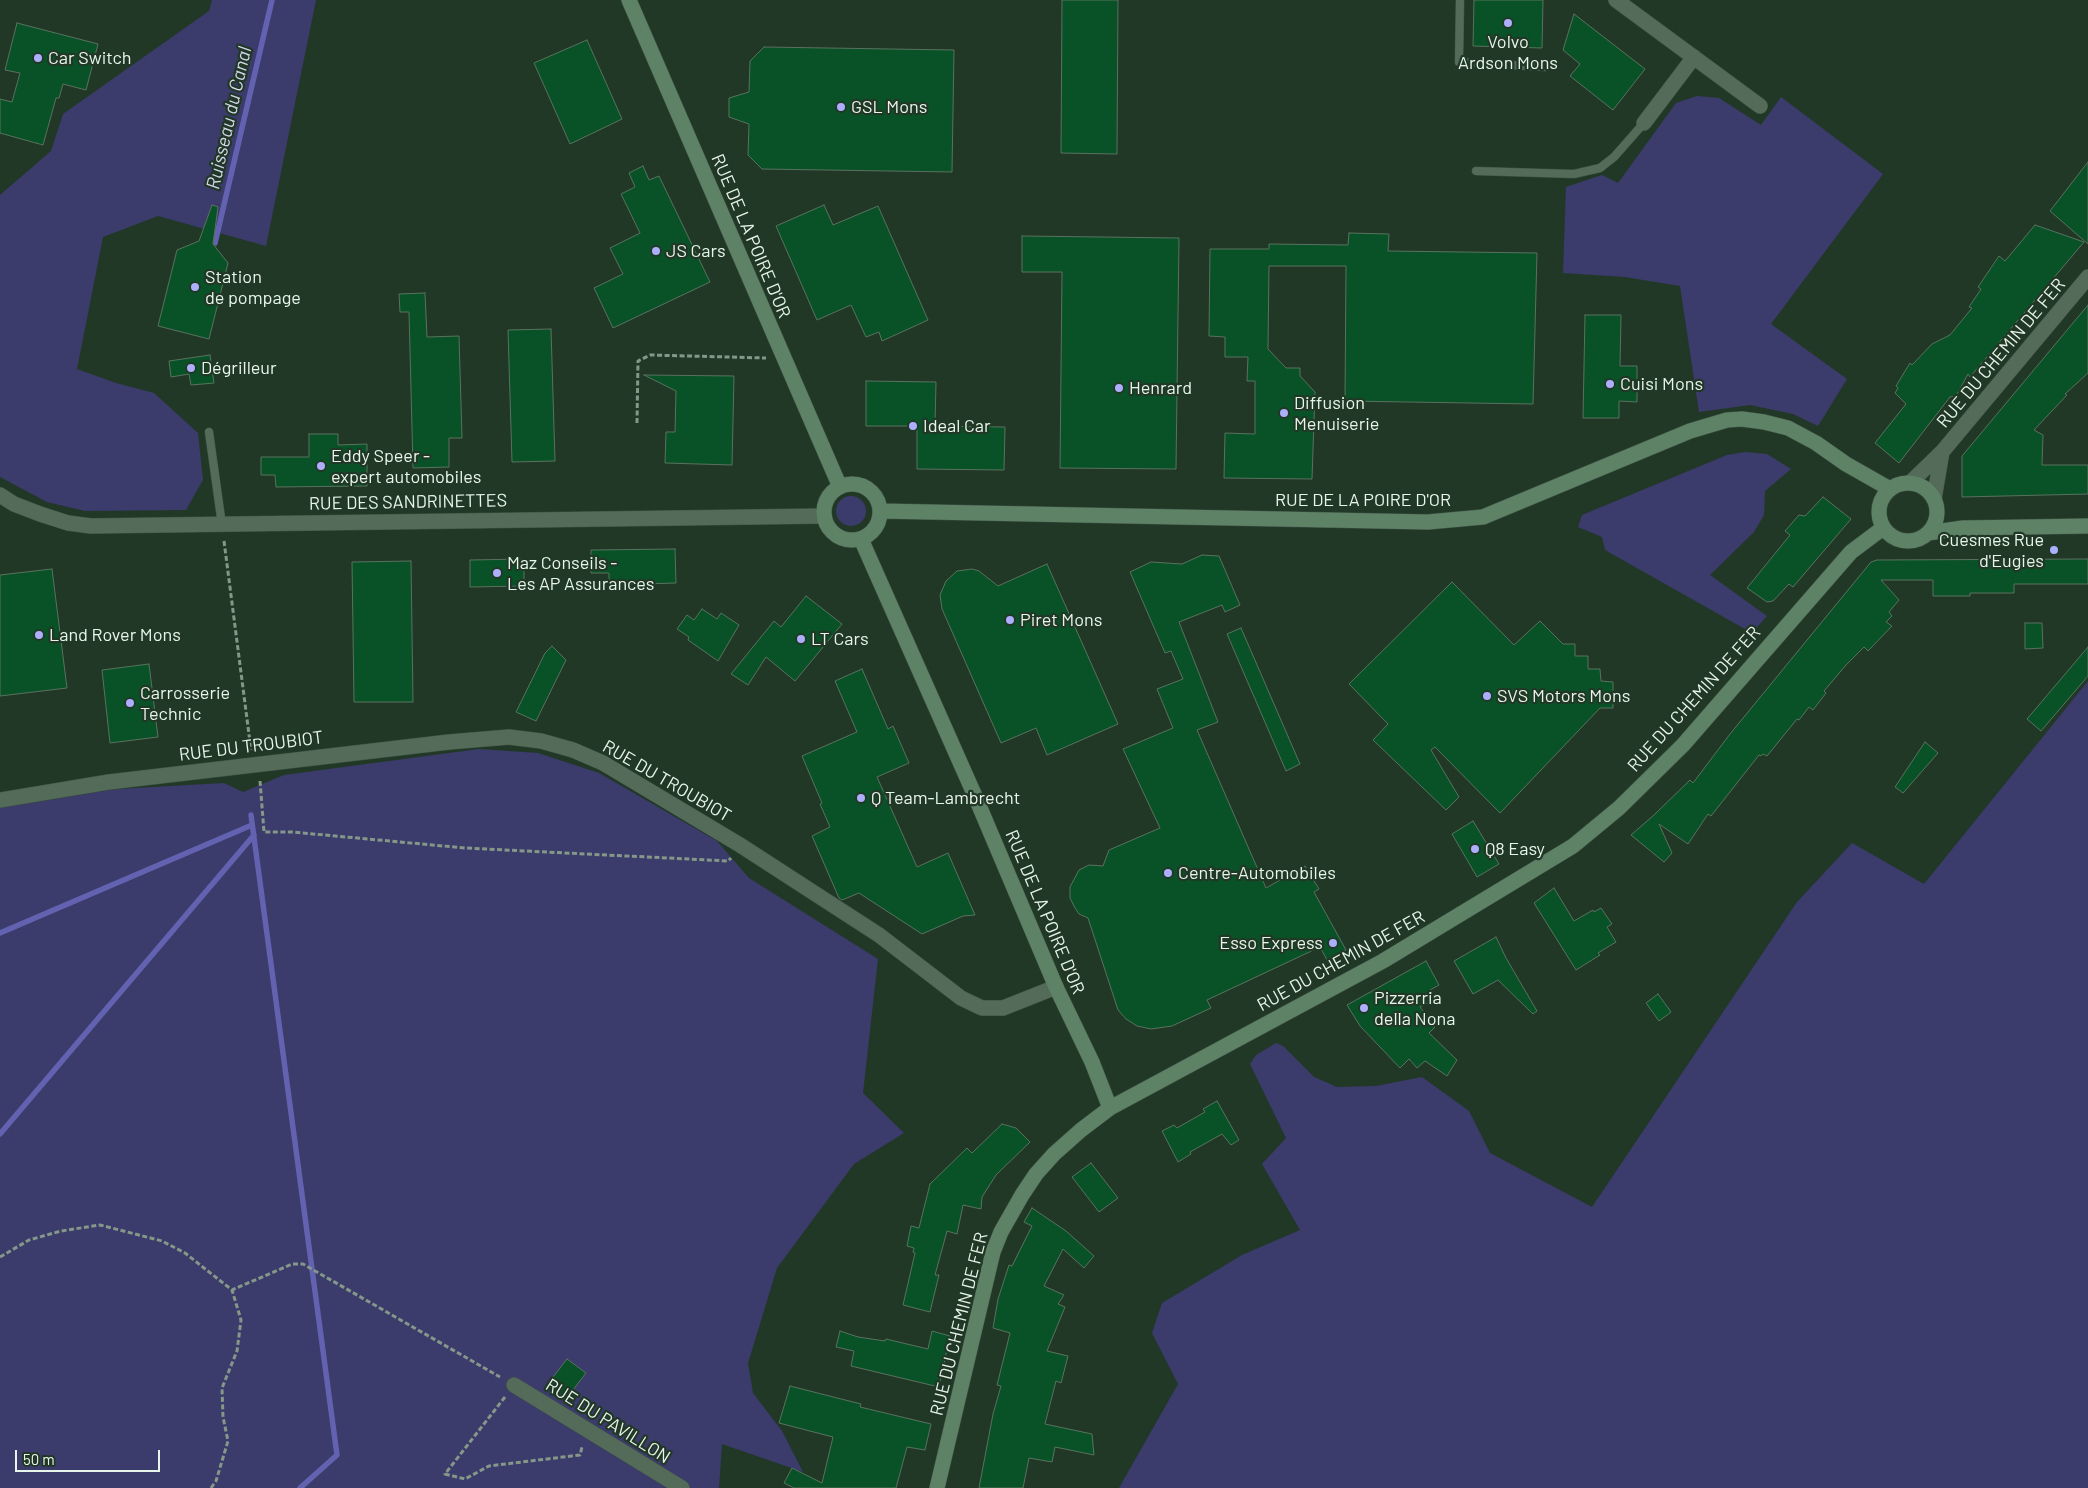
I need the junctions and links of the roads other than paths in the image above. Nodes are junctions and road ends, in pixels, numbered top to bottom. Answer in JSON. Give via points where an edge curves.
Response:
{"nodes":[{"id":1,"x":629,"y":0,"type":"edge"},
{"id":2,"x":1460,"y":0,"type":"edge"},
{"id":3,"x":1616,"y":0,"type":"edge"},
{"id":4,"x":1694,"y":57,"type":"junction"},
{"id":5,"x":1546,"y":67,"type":"dead end"},
{"id":6,"x":1760,"y":106,"type":"dead end"},
{"id":7,"x":1644,"y":123,"type":"joint"},
{"id":8,"x":1476,"y":171,"type":"dead end"},
{"id":9,"x":2088,"y":277,"type":"edge"},
{"id":10,"x":209,"y":432,"type":"dead end"},
{"id":11,"x":1942,"y":452,"type":"junction"},
{"id":12,"x":1911,"y":482,"type":"junction"},
{"id":13,"x":840,"y":486,"type":"junction"},
{"id":14,"x":1885,"y":494,"type":"junction"},
{"id":15,"x":0,"y":495,"type":"edge"},
{"id":16,"x":1934,"y":499,"type":"junction"},
{"id":17,"x":880,"y":511,"type":"junction"},
{"id":18,"x":1937,"y":515,"type":"junction"},
{"id":19,"x":824,"y":516,"type":"junction"},
{"id":20,"x":222,"y":525,"type":"junction"},
{"id":21,"x":2088,"y":526,"type":"edge"},
{"id":22,"x":1883,"y":528,"type":"junction"},
{"id":23,"x":1963,"y":528,"type":"junction"},
{"id":24,"x":1928,"y":533,"type":"junction"},
{"id":25,"x":861,"y":539,"type":"junction"},
{"id":26,"x":0,"y":800,"type":"edge"},
{"id":27,"x":1056,"y":987,"type":"junction"},
{"id":28,"x":1110,"y":1108,"type":"junction"},
{"id":29,"x":514,"y":1386,"type":"road end"},
{"id":30,"x":682,"y":1488,"type":"edge"},
{"id":31,"x":937,"y":1488,"type":"edge"}],
"edges":[{"from":1,"to":13,"type":"street","name":"RUE DE LA POIRE D'OR"},
{"from":2,"to":5,"type":"lane","via":[[1460,62]]},
{"from":3,"to":4,"type":"street"},
{"from":4,"to":6,"type":"street"},
{"from":4,"to":7,"type":"street"},
{"from":7,"to":8,"type":"lane","via":[[1600,168],[1574,174]]},
{"from":9,"to":11,"type":"street","name":"RUE DU CHEMIN DE FER"},
{"from":10,"to":20,"type":"lane"},
{"from":11,"to":12,"type":"street","name":"RUE DU CHEMIN DE FER"},
{"from":11,"to":16,"type":"street","name":"RUE DU CHEMIN DE FER"},
{"from":12,"to":14,"type":"street","via":[[1896,485]]},
{"from":12,"to":16,"type":"street","via":[[1928,491]]},
{"from":13,"to":17,"type":"street","via":[[849,484],[866,488],[878,502]]},
{"from":13,"to":19,"type":"street","via":[[827,499]]},
{"from":14,"to":17,"type":"street","name":"RUE DE LA POIRE D'OR","via":[[1816,443],[1788,428],[1764,422],[1727,420],[1690,431],[1482,517],[1428,522]]},
{"from":14,"to":22,"type":"street","via":[[1878,510]]},
{"from":15,"to":20,"type":"street","name":"RUE DES SANDRINETTES","via":[[14,504],[68,523],[91,526]]},
{"from":16,"to":18,"type":"street"},
{"from":17,"to":25,"type":"street","via":[[875,528]]},
{"from":18,"to":23,"type":"street"},
{"from":18,"to":24,"type":"street"},
{"from":19,"to":20,"type":"street","name":"RUE DES SANDRINETTES"},
{"from":19,"to":25,"type":"street","via":[[826,524],[837,536]]},
{"from":21,"to":23,"type":"street"},
{"from":22,"to":24,"type":"street","via":[[1890,536],[1903,541],[1920,539]]},
{"from":22,"to":28,"type":"street","name":"RUE DU CHEMIN DE FER","via":[[1851,552],[1683,745],[1619,808],[1573,846],[1383,961]]},
{"from":23,"to":24,"type":"street"},
{"from":25,"to":27,"type":"street","name":"RUE DE LA POIRE D'OR"},
{"from":26,"to":27,"type":"street","name":"RUE DU TROUBIOT","via":[[109,782],[256,764],[509,737],[541,741],[603,762],[879,935],[962,998],[982,1008],[1003,1008]]},
{"from":27,"to":28,"type":"street","name":"RUE DE LA POIRE D'OR"},
{"from":28,"to":31,"type":"street","name":"RUE DU CHEMIN DE FER","via":[[1074,1136],[1036,1174],[1001,1232],[986,1277]]},
{"from":29,"to":30,"type":"street","name":"RUE DU PAVILLON"}]}
